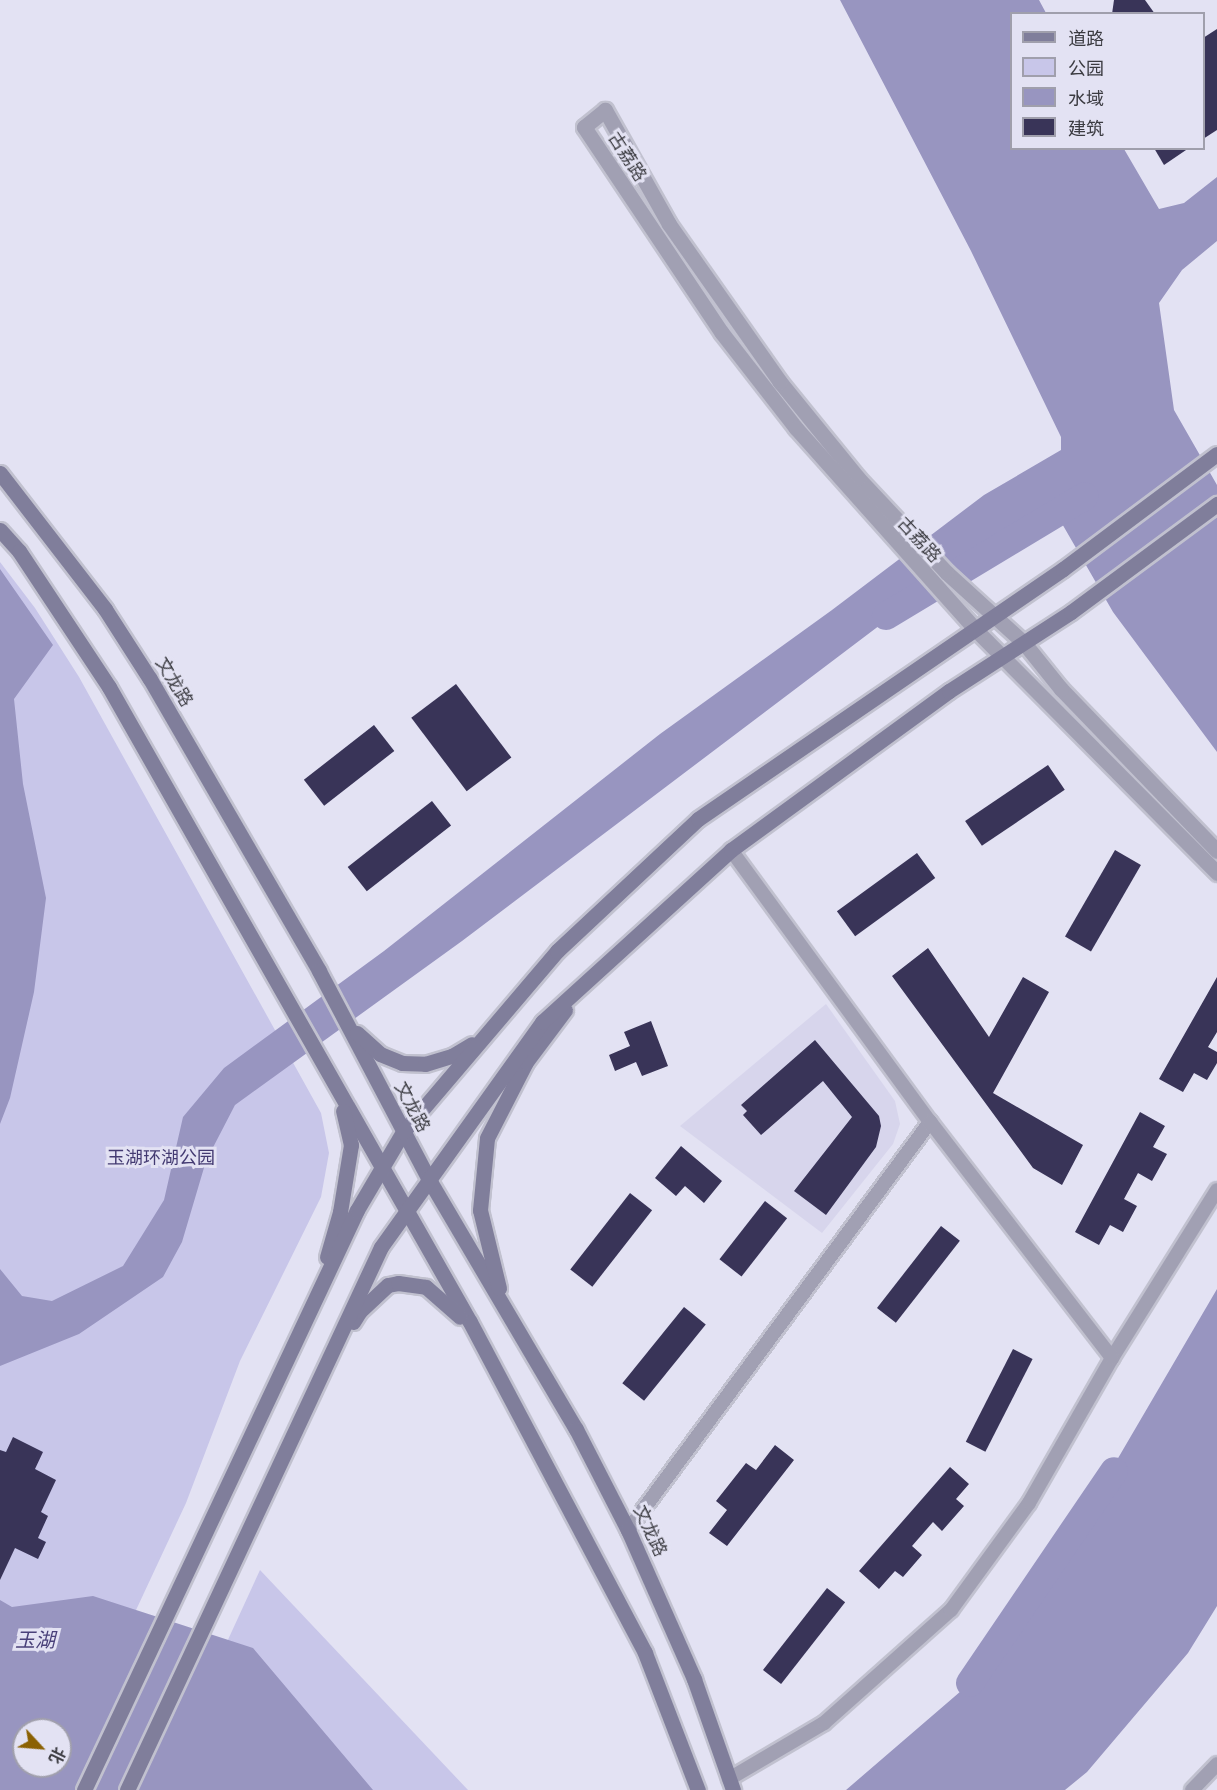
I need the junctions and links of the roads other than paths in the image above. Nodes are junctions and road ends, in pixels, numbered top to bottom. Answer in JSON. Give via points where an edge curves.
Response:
{"nodes":[{"id":1,"x":1215,"y":456,"type":"edge"},
{"id":2,"x":0,"y":473,"type":"edge"},
{"id":3,"x":1217,"y":504,"type":"edge"},
{"id":4,"x":0,"y":530,"type":"edge"},
{"id":5,"x":996,"y":615,"type":"junction"},
{"id":6,"x":975,"y":629,"type":"junction"},
{"id":7,"x":1024,"y":643,"type":"junction"},
{"id":8,"x":1004,"y":657,"type":"junction"},
{"id":9,"x":730,"y":850,"type":"junction"},
{"id":10,"x":1217,"y":851,"type":"edge"},
{"id":11,"x":1217,"y":873,"type":"edge"},
{"id":12,"x":584,"y":984,"type":"junction"},
{"id":13,"x":349,"y":1025,"type":"junction"},
{"id":14,"x":484,"y":1036,"type":"junction"},
{"id":15,"x":339,"y":1093,"type":"junction"},
{"id":16,"x":930,"y":1122,"type":"junction"},
{"id":17,"x":403,"y":1132,"type":"junction"},
{"id":18,"x":383,"y":1170,"type":"junction"},
{"id":19,"x":428,"y":1178,"type":"junction"},
{"id":20,"x":1217,"y":1190,"type":"edge"},
{"id":21,"x":406,"y":1211,"type":"junction"},
{"id":22,"x":502,"y":1303,"type":"junction"},
{"id":23,"x":306,"y":1316,"type":"junction"},
{"id":24,"x":477,"y":1335,"type":"junction"},
{"id":25,"x":1112,"y":1358,"type":"junction"},
{"id":26,"x":300,"y":1419,"type":"junction"},
{"id":27,"x":628,"y":1530,"type":"junction"},
{"id":28,"x":1217,"y":1764,"type":"edge"},
{"id":29,"x":731,"y":1784,"type":"edge"},
{"id":30,"x":84,"y":1790,"type":"edge"},
{"id":31,"x":127,"y":1790,"type":"edge"},
{"id":32,"x":698,"y":1790,"type":"edge"},
{"id":33,"x":1192,"y":1790,"type":"edge"}],
"edges":[{"from":1,"to":5,"type":"main road"},
{"from":2,"to":13,"type":"main road","name":"文龙路","via":[[72,562],[139,661]]},
{"from":3,"to":7,"type":"main road"},
{"from":4,"to":15,"type":"main road","via":[[19,551],[109,687]]},
{"from":5,"to":6,"type":"main road"},
{"from":5,"to":6,"type":"street","name":"古荔路","via":[[946,572],[858,478],[780,382],[669,224],[605,110],[584,127],[722,333],[810,444]]},
{"from":5,"to":7,"type":"street","name":"古荔路"},
{"from":6,"to":8,"type":"street","name":"古荔路"},
{"from":6,"to":14,"type":"main road","via":[[698,819],[557,951]]},
{"from":7,"to":8,"type":"main road"},
{"from":7,"to":10,"type":"street","name":"古荔路","via":[[1061,689]]},
{"from":8,"to":9,"type":"main road","via":[[949,691]]},
{"from":8,"to":11,"type":"street","name":"古荔路"},
{"from":9,"to":12,"type":"main road"},
{"from":9,"to":16,"type":"street"},
{"from":12,"to":19,"type":"main road","via":[[542,1022]]},
{"from":12,"to":22,"type":"main road","via":[[526,1062],[487,1138],[480,1209]]},
{"from":13,"to":14,"type":"main road","via":[[380,1054],[402,1063],[425,1064],[452,1056]]},
{"from":13,"to":17,"type":"main road","name":"文龙路"},
{"from":14,"to":17,"type":"main road"},
{"from":15,"to":18,"type":"main road"},
{"from":15,"to":23,"type":"main road","via":[[351,1145],[340,1212]]},
{"from":16,"to":25,"type":"street"},
{"from":16,"to":27,"type":"street"},
{"from":17,"to":18,"type":"main road"},
{"from":17,"to":19,"type":"main road","name":"文龙路"},
{"from":18,"to":21,"type":"main road"},
{"from":18,"to":23,"type":"main road","via":[[357,1210]]},
{"from":19,"to":21,"type":"main road"},
{"from":19,"to":22,"type":"main road","name":"文龙路"},
{"from":20,"to":25,"type":"street"},
{"from":21,"to":24,"type":"main road"},
{"from":21,"to":26,"type":"main road","via":[[381,1247]]},
{"from":22,"to":27,"type":"main road","name":"文龙路","via":[[576,1429]]},
{"from":23,"to":30,"type":"main road"},
{"from":24,"to":26,"type":"main road","via":[[447,1302],[426,1287],[388,1285],[360,1311]]},
{"from":24,"to":32,"type":"main road","via":[[645,1653]]},
{"from":25,"to":29,"type":"street","via":[[1029,1503],[951,1610],[824,1723]]},
{"from":26,"to":31,"type":"main road"},
{"from":27,"to":29,"type":"main road","name":"文龙路","via":[[694,1679]]},
{"from":28,"to":33,"type":"street"}]}
